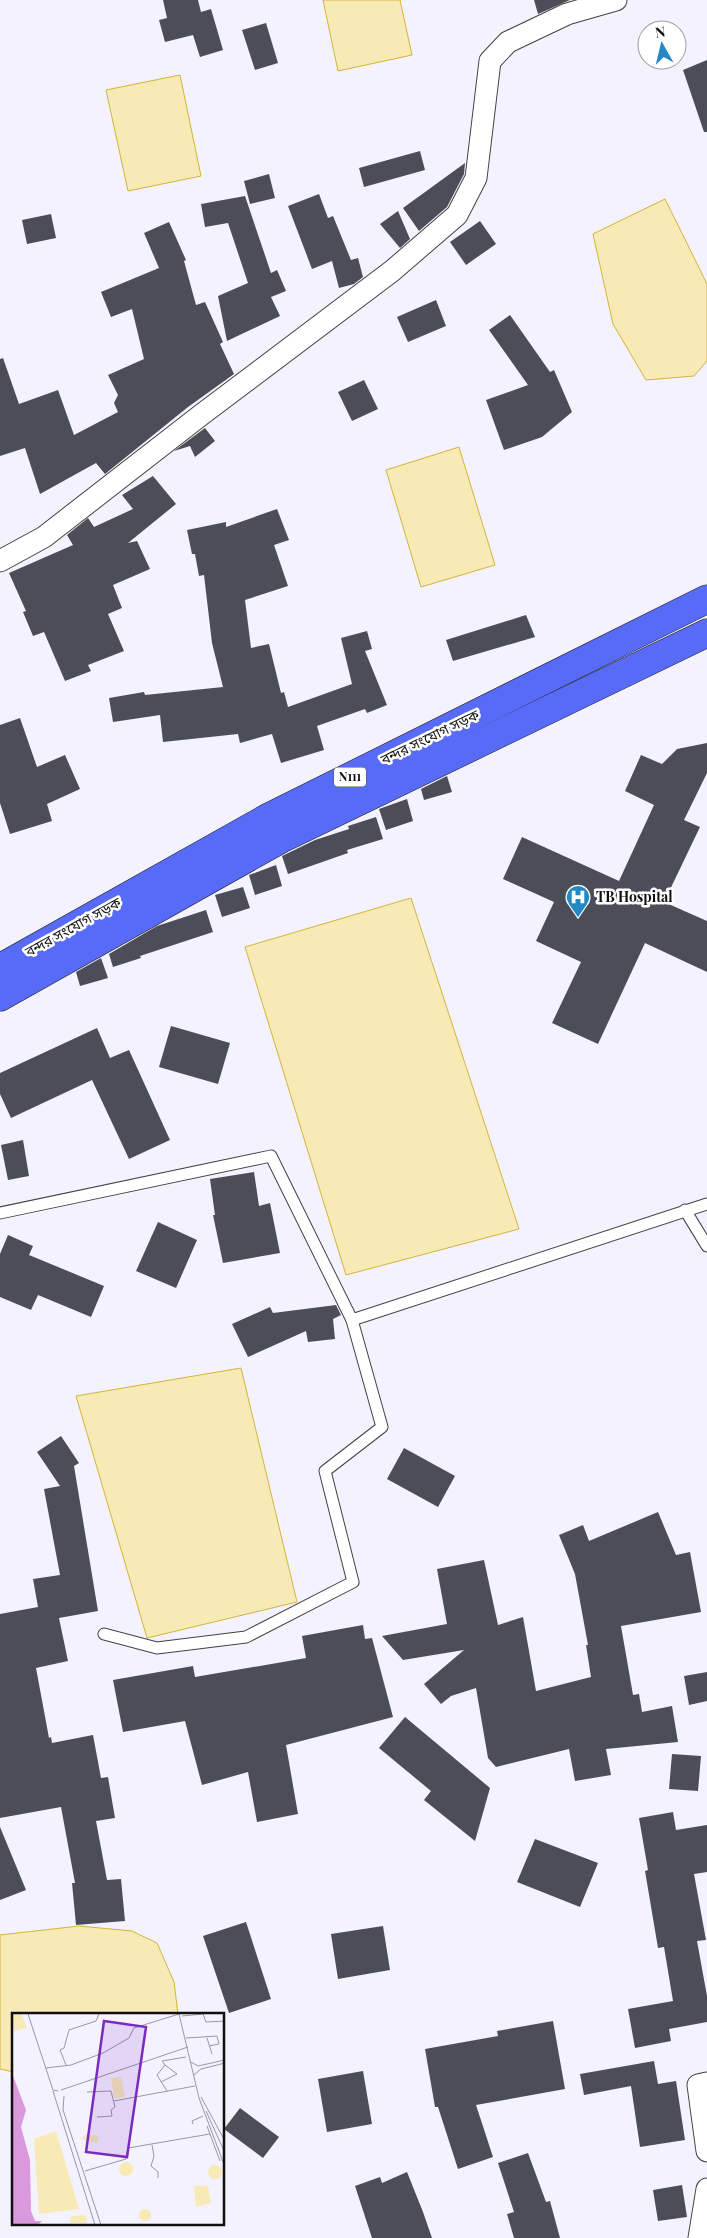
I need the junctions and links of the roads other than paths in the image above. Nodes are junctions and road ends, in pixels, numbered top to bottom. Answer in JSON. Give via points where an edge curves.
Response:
{"nodes":[{"id":1,"x":616,"y":0,"type":"edge"},
{"id":2,"x":0,"y":561,"type":"edge"},
{"id":3,"x":707,"y":600,"type":"edge"},
{"id":4,"x":707,"y":633,"type":"edge"},
{"id":5,"x":0,"y":968,"type":"edge"},
{"id":6,"x":0,"y":997,"type":"edge"},
{"id":7,"x":707,"y":1204,"type":"edge"},
{"id":8,"x":685,"y":1210,"type":"junction"},
{"id":9,"x":0,"y":1213,"type":"edge"},
{"id":10,"x":707,"y":1246,"type":"edge"},
{"id":11,"x":352,"y":1320,"type":"junction"},
{"id":12,"x":104,"y":1634,"type":"dead end"},
{"id":13,"x":707,"y":2083,"type":"edge"},
{"id":14,"x":707,"y":2151,"type":"edge"},
{"id":15,"x":707,"y":2189,"type":"edge"},
{"id":16,"x":700,"y":2238,"type":"edge"}],
"edges":[{"from":1,"to":2,"type":"street","via":[[567,14],[508,42],[490,61],[476,178],[457,214],[392,271],[44,537]]},
{"from":3,"to":5,"type":"highway","name":"বন্দর সংযোগ সড়ক","number":"N111","via":[[269,817]]},
{"from":4,"to":6,"type":"highway","name":"বন্দর সংযোগ সড়ক","number":"N111","via":[[281,839]]},
{"from":7,"to":8,"type":"lane"},
{"from":8,"to":10,"type":"lane"},
{"from":8,"to":11,"type":"lane"},
{"from":9,"to":11,"type":"lane","via":[[271,1156]]},
{"from":11,"to":12,"type":"lane","via":[[382,1427],[325,1471],[353,1582],[246,1637],[157,1648]]},
{"from":13,"to":14,"type":"street","via":[[698,2085]]},
{"from":15,"to":16,"type":"street"}]}
